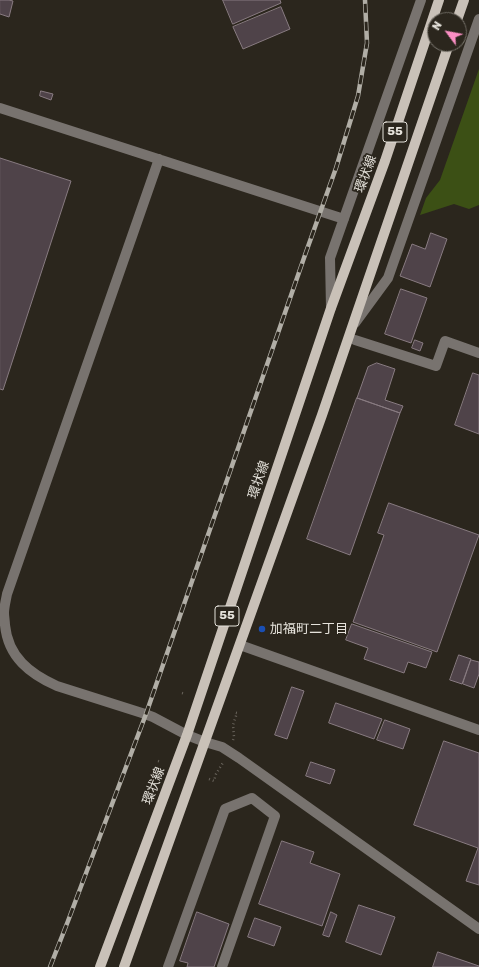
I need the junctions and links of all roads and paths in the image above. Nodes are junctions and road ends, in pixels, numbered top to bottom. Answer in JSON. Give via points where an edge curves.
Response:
{"nodes":[{"id":1,"x":421,"y":0,"type":"edge"},
{"id":2,"x":439,"y":0,"type":"edge"},
{"id":3,"x":464,"y":0,"type":"edge"},
{"id":4,"x":460,"y":12,"type":"edge"},
{"id":5,"x":479,"y":19,"type":"edge"},
{"id":6,"x":445,"y":52,"type":"edge"},
{"id":7,"x":0,"y":108,"type":"edge"},
{"id":8,"x":159,"y":159,"type":"junction"},
{"id":9,"x":344,"y":219,"type":"junction"},
{"id":10,"x":331,"y":308,"type":"junction"},
{"id":11,"x":352,"y":327,"type":"junction"},
{"id":12,"x":355,"y":340,"type":"dead end"},
{"id":13,"x":479,"y":353,"type":"edge"},
{"id":14,"x":240,"y":645,"type":"junction"},
{"id":15,"x":233,"y":712,"type":"dead end"},
{"id":16,"x":479,"y":730,"type":"edge"},
{"id":17,"x":187,"y":734,"type":"junction"},
{"id":18,"x":233,"y":740,"type":"dead end"},
{"id":19,"x":205,"y":742,"type":"junction"},
{"id":20,"x":224,"y":761,"type":"dead end"},
{"id":21,"x":209,"y":779,"type":"dead end"},
{"id":22,"x":479,"y":929,"type":"edge"},
{"id":23,"x":100,"y":967,"type":"edge"},
{"id":24,"x":124,"y":967,"type":"edge"},
{"id":25,"x":168,"y":967,"type":"edge"},
{"id":26,"x":222,"y":967,"type":"edge"}],
"edges":[{"from":1,"to":9,"type":"street"},
{"from":2,"to":10,"type":"main road","name":"環状線","number":"55","via":[[385,161]]},
{"from":3,"to":4,"type":"main road"},
{"from":5,"to":11,"type":"street","via":[[388,278]]},
{"from":6,"to":11,"type":"main road","number":"55"},
{"from":7,"to":8,"type":"street"},
{"from":8,"to":9,"type":"street"},
{"from":8,"to":17,"type":"street","via":[[7,594],[4,612],[6,636],[14,652],[22,663],[40,678],[57,686],[127,707]]},
{"from":9,"to":10,"type":"street","via":[[330,258]]},
{"from":10,"to":17,"type":"main road","name":"環状線","number":"55"},
{"from":11,"to":14,"type":"main road","number":"55"},
{"from":12,"to":13,"type":"street","via":[[436,366],[445,341]]},
{"from":14,"to":16,"type":"street"},
{"from":14,"to":19,"type":"main road","number":"55"},
{"from":15,"to":18,"type":"path","via":[[237,713],[233,725]]},
{"from":17,"to":19,"type":"street"},
{"from":17,"to":23,"type":"main road","name":"環状線","number":"55"},
{"from":19,"to":22,"type":"street","via":[[222,747],[239,758]]},
{"from":19,"to":24,"type":"main road","number":"55"},
{"from":20,"to":21,"type":"path","via":[[214,781]]},
{"from":25,"to":26,"type":"street","via":[[225,809],[252,798],[275,816]]}]}
